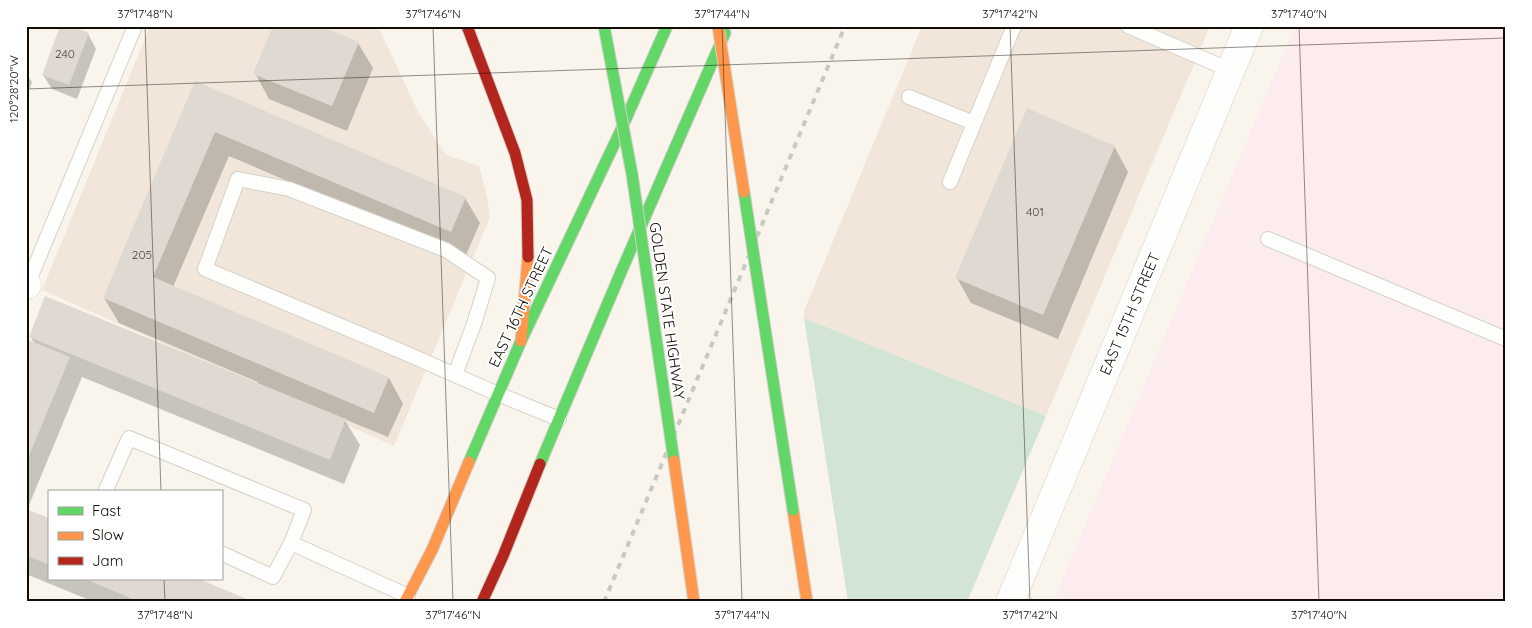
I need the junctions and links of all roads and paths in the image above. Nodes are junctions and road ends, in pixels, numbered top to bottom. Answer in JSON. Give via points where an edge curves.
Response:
{"nodes":[{"id":1,"x":135,"y":26,"type":"edge"},
{"id":2,"x":467,"y":26,"type":"edge"},
{"id":3,"x":604,"y":26,"type":"edge"},
{"id":4,"x":667,"y":26,"type":"edge"},
{"id":5,"x":718,"y":26,"type":"edge"},
{"id":6,"x":728,"y":26,"type":"edge"},
{"id":7,"x":1014,"y":26,"type":"edge"},
{"id":8,"x":1128,"y":26,"type":"edge"},
{"id":9,"x":1249,"y":26,"type":"edge"},
{"id":10,"x":1230,"y":70,"type":"junction"},
{"id":11,"x":909,"y":98,"type":"dead end"},
{"id":12,"x":974,"y":124,"type":"junction"},
{"id":13,"x":950,"y":182,"type":"dead end"},
{"id":14,"x":1268,"y":239,"type":"dead end"},
{"id":15,"x":27,"y":286,"type":"edge"},
{"id":16,"x":1506,"y":339,"type":"edge"},
{"id":17,"x":521,"y":341,"type":"junction"},
{"id":18,"x":455,"y":375,"type":"junction"},
{"id":19,"x":498,"y":394,"type":"junction"},
{"id":20,"x":559,"y":419,"type":"junction"},
{"id":21,"x":106,"y":490,"type":"edge"},
{"id":22,"x":291,"y":543,"type":"junction"},
{"id":23,"x":222,"y":553,"type":"edge"},
{"id":24,"x":407,"y":599,"type":"edge"},
{"id":25,"x":482,"y":602,"type":"edge"},
{"id":26,"x":694,"y":602,"type":"edge"},
{"id":27,"x":807,"y":602,"type":"edge"},
{"id":28,"x":1010,"y":602,"type":"edge"}],
"edges":[{"from":1,"to":15,"type":"lane"},
{"from":2,"to":17,"type":"main road","via":[[515,153],[527,200],[528,255]]},
{"from":3,"to":26,"type":"main road","name":"GOLDEN STATE HIGHWAY","bridge":true,"via":[[632,174]]},
{"from":4,"to":17,"type":"main road","name":"EAST 16TH STREET"},
{"from":5,"to":27,"type":"main road","bridge":true},
{"from":6,"to":20,"type":"main road"},
{"from":7,"to":12,"type":"lane"},
{"from":8,"to":10,"type":"lane"},
{"from":9,"to":10,"type":"street","name":"EAST 15TH STREET"},
{"from":10,"to":28,"type":"street","name":"EAST 15TH STREET"},
{"from":11,"to":12,"type":"lane"},
{"from":12,"to":13,"type":"lane"},
{"from":14,"to":16,"type":"lane"},
{"from":17,"to":19,"type":"main road","name":"EAST 16TH STREET"},
{"from":18,"to":18,"type":"lane","via":[[205,269],[238,179],[289,189],[446,250],[488,278]]},
{"from":18,"to":19,"type":"lane"},
{"from":19,"to":20,"type":"lane"},
{"from":19,"to":24,"type":"main road","name":"EAST 16TH STREET","via":[[432,550]]},
{"from":20,"to":25,"type":"main road"},
{"from":21,"to":22,"type":"lane","via":[[129,438],[304,510]]},
{"from":22,"to":23,"type":"lane","via":[[273,577]]},
{"from":22,"to":24,"type":"lane"}]}
